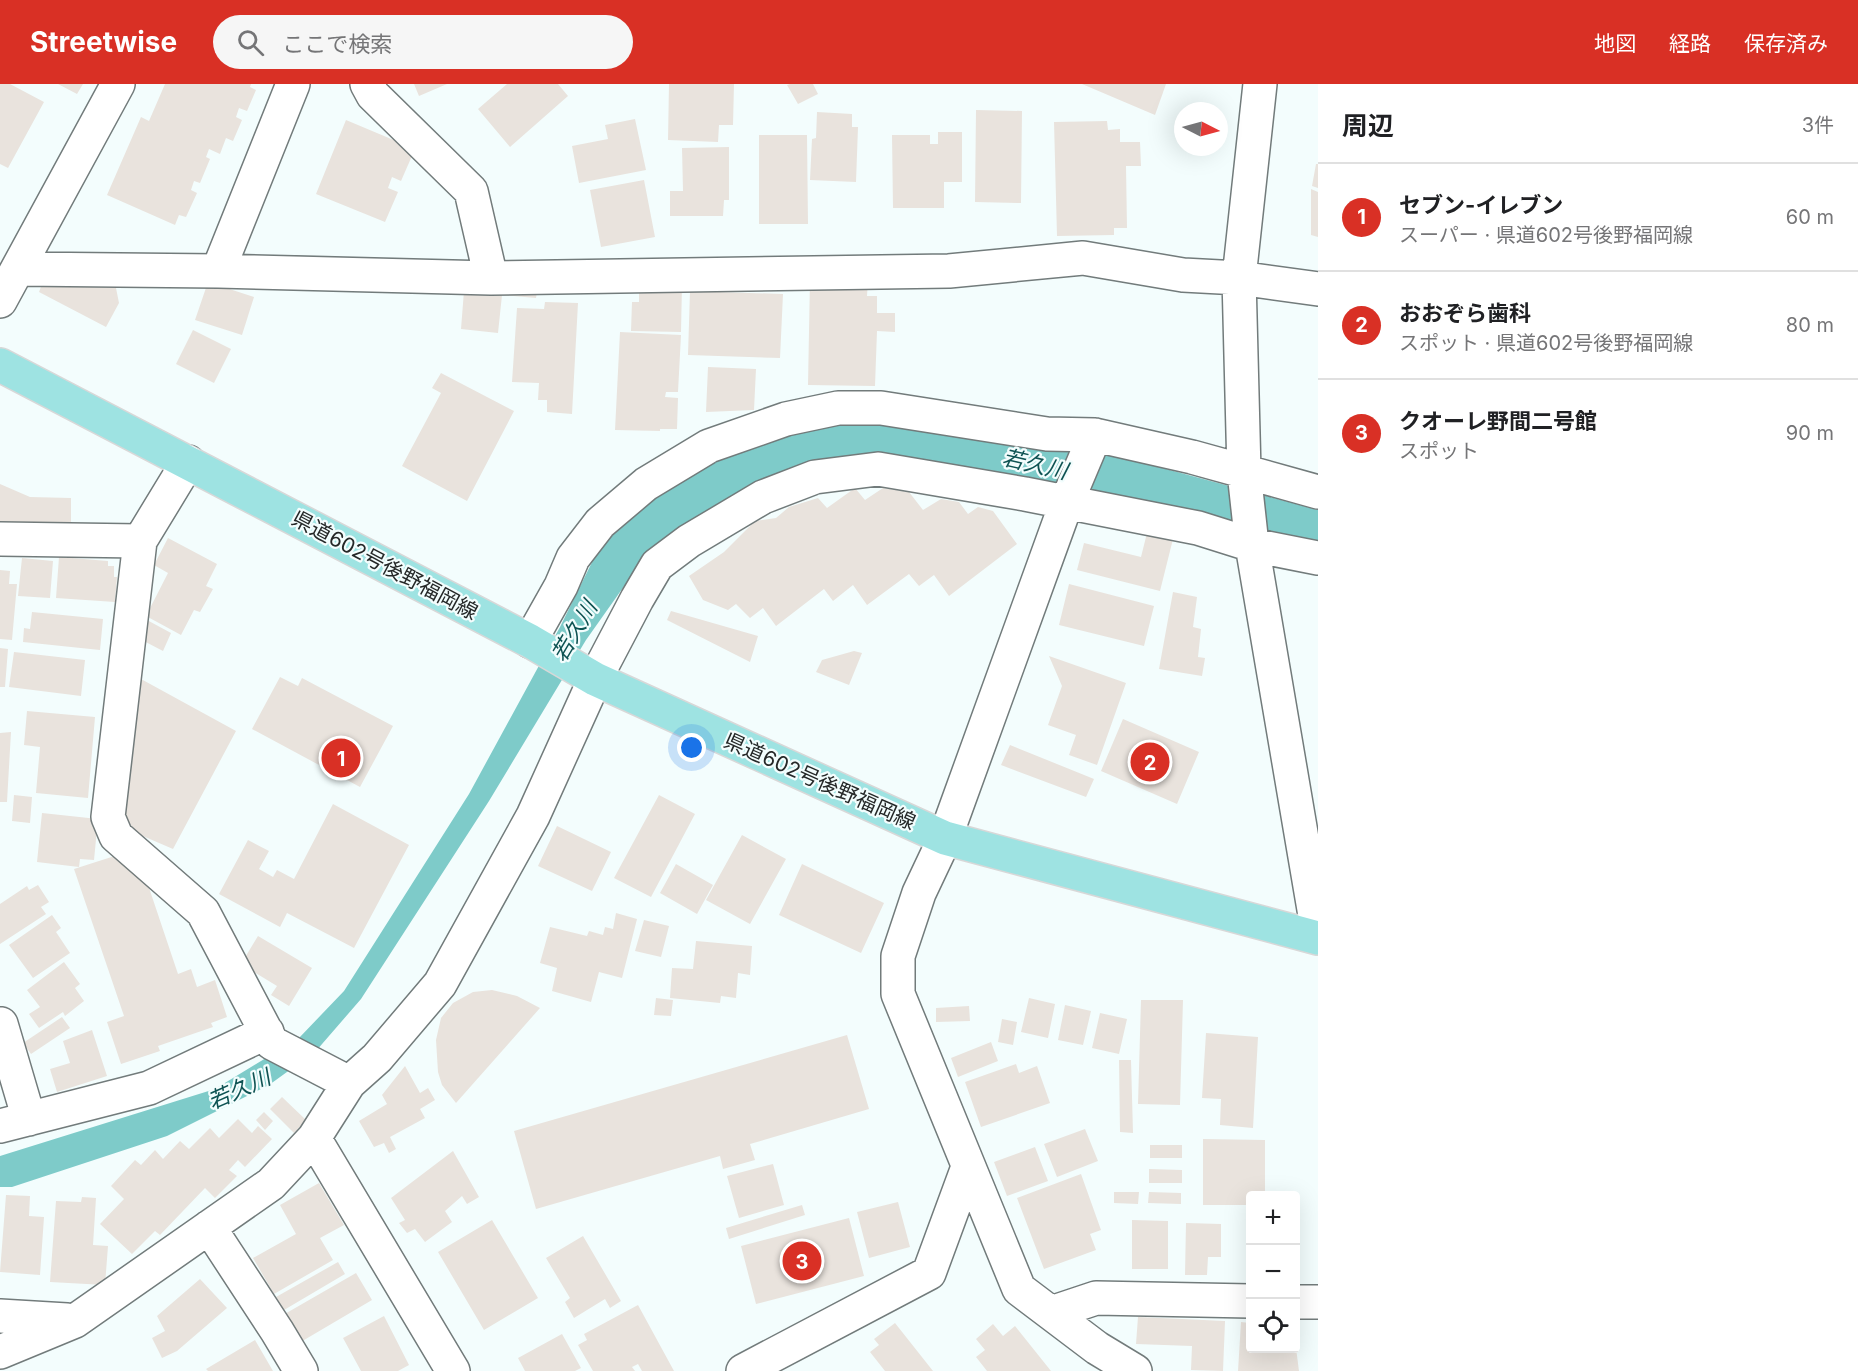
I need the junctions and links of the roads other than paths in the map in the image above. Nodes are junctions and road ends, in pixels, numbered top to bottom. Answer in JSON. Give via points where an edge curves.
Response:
{"nodes":[{"id":1,"x":118,"y":84,"type":"edge"},
{"id":2,"x":293,"y":84,"type":"edge"},
{"id":3,"x":367,"y":84,"type":"edge"},
{"id":4,"x":1260,"y":84,"type":"edge"},
{"id":5,"x":19,"y":269,"type":"junction"},
{"id":6,"x":218,"y":271,"type":"junction"},
{"id":7,"x":491,"y":278,"type":"junction"},
{"id":8,"x":1239,"y":278,"type":"junction"},
{"id":9,"x":1318,"y":289,"type":"edge"},
{"id":10,"x":0,"y":301,"type":"edge"},
{"id":11,"x":0,"y":364,"type":"edge"},
{"id":12,"x":1095,"y":435,"type":"junction"},
{"id":13,"x":188,"y":462,"type":"junction"},
{"id":14,"x":1245,"y":482,"type":"junction"},
{"id":15,"x":1318,"y":492,"type":"edge"},
{"id":16,"x":1066,"y":504,"type":"junction"},
{"id":17,"x":0,"y":539,"type":"edge"},
{"id":18,"x":140,"y":541,"type":"junction"},
{"id":19,"x":1252,"y":541,"type":"junction"},
{"id":20,"x":1318,"y":558,"type":"edge"},
{"id":21,"x":530,"y":641,"type":"junction"},
{"id":22,"x":595,"y":679,"type":"junction"},
{"id":23,"x":945,"y":838,"type":"junction"},
{"id":24,"x":1318,"y":933,"type":"edge"},
{"id":25,"x":1318,"y":938,"type":"edge"},
{"id":26,"x":1,"y":1024,"type":"edge"},
{"id":27,"x":270,"y":1038,"type":"junction"},
{"id":28,"x":349,"y":1083,"type":"junction"},
{"id":29,"x":15,"y":1123,"type":"edge"},
{"id":30,"x":314,"y":1138,"type":"junction"},
{"id":31,"x":968,"y":1167,"type":"junction"},
{"id":32,"x":209,"y":1227,"type":"junction"},
{"id":33,"x":1246,"y":1301,"type":"edge"},
{"id":34,"x":1300,"y":1302,"type":"edge"},
{"id":35,"x":1318,"y":1302,"type":"edge"},
{"id":36,"x":1051,"y":1313,"type":"junction"},
{"id":37,"x":0,"y":1316,"type":"edge"},
{"id":38,"x":75,"y":1321,"type":"junction"},
{"id":39,"x":0,"y":1352,"type":"edge"},
{"id":40,"x":301,"y":1371,"type":"edge"},
{"id":41,"x":453,"y":1371,"type":"edge"},
{"id":42,"x":743,"y":1371,"type":"edge"},
{"id":43,"x":1134,"y":1371,"type":"edge"}],
"edges":[{"from":1,"to":5,"type":"street"},
{"from":2,"to":6,"type":"street"},
{"from":3,"to":7,"type":"street","via":[[373,95],[471,191]]},
{"from":4,"to":8,"type":"street"},
{"from":5,"to":6,"type":"street"},
{"from":5,"to":10,"type":"street"},
{"from":6,"to":7,"type":"street"},
{"from":7,"to":8,"type":"street","via":[[949,271],[1083,258],[1183,275]]},
{"from":8,"to":9,"type":"street"},
{"from":8,"to":14,"type":"street"},
{"from":11,"to":13,"type":"main road","name":"県道602号後野福岡線"},
{"from":12,"to":14,"type":"street","via":[[1192,457]]},
{"from":12,"to":16,"type":"street"},
{"from":12,"to":21,"type":"street","via":[[1047,434],[881,408],[838,408],[786,418],[709,446],[646,484],[600,523],[573,558]]},
{"from":13,"to":18,"type":"street"},
{"from":13,"to":21,"type":"main road","name":"県道602号後野福岡線"},
{"from":14,"to":15,"type":"street"},
{"from":14,"to":19,"type":"street"},
{"from":16,"to":19,"type":"street"},
{"from":16,"to":22,"type":"street","via":[[878,469],[804,481],[763,497],[657,565]]},
{"from":16,"to":23,"type":"street"},
{"from":17,"to":18,"type":"street"},
{"from":18,"to":27,"type":"street","via":[[108,817],[116,836],[202,912]]},
{"from":19,"to":20,"type":"street"},
{"from":19,"to":24,"type":"street"},
{"from":21,"to":22,"type":"main road","name":"県道602号後野福岡線"},
{"from":22,"to":23,"type":"main road","name":"県道602号後野福岡線"},
{"from":22,"to":28,"type":"street","via":[[533,816],[440,984],[377,1058]]},
{"from":23,"to":25,"type":"main road","name":"県道602号後野福岡線"},
{"from":23,"to":31,"type":"street","via":[[919,893],[898,956],[898,994]]},
{"from":26,"to":29,"type":"street"},
{"from":27,"to":28,"type":"street"},
{"from":27,"to":29,"type":"street","via":[[149,1088]]},
{"from":28,"to":30,"type":"street"},
{"from":30,"to":32,"type":"street","via":[[271,1184]]},
{"from":30,"to":41,"type":"street"},
{"from":31,"to":36,"type":"street","via":[[1019,1289]]},
{"from":31,"to":42,"type":"street","via":[[929,1273]]},
{"from":32,"to":38,"type":"street"},
{"from":32,"to":40,"type":"street"},
{"from":33,"to":36,"type":"street","via":[[1096,1298]]},
{"from":34,"to":35,"type":"street"},
{"from":36,"to":43,"type":"street"},
{"from":37,"to":38,"type":"street"},
{"from":38,"to":39,"type":"street"}]}
